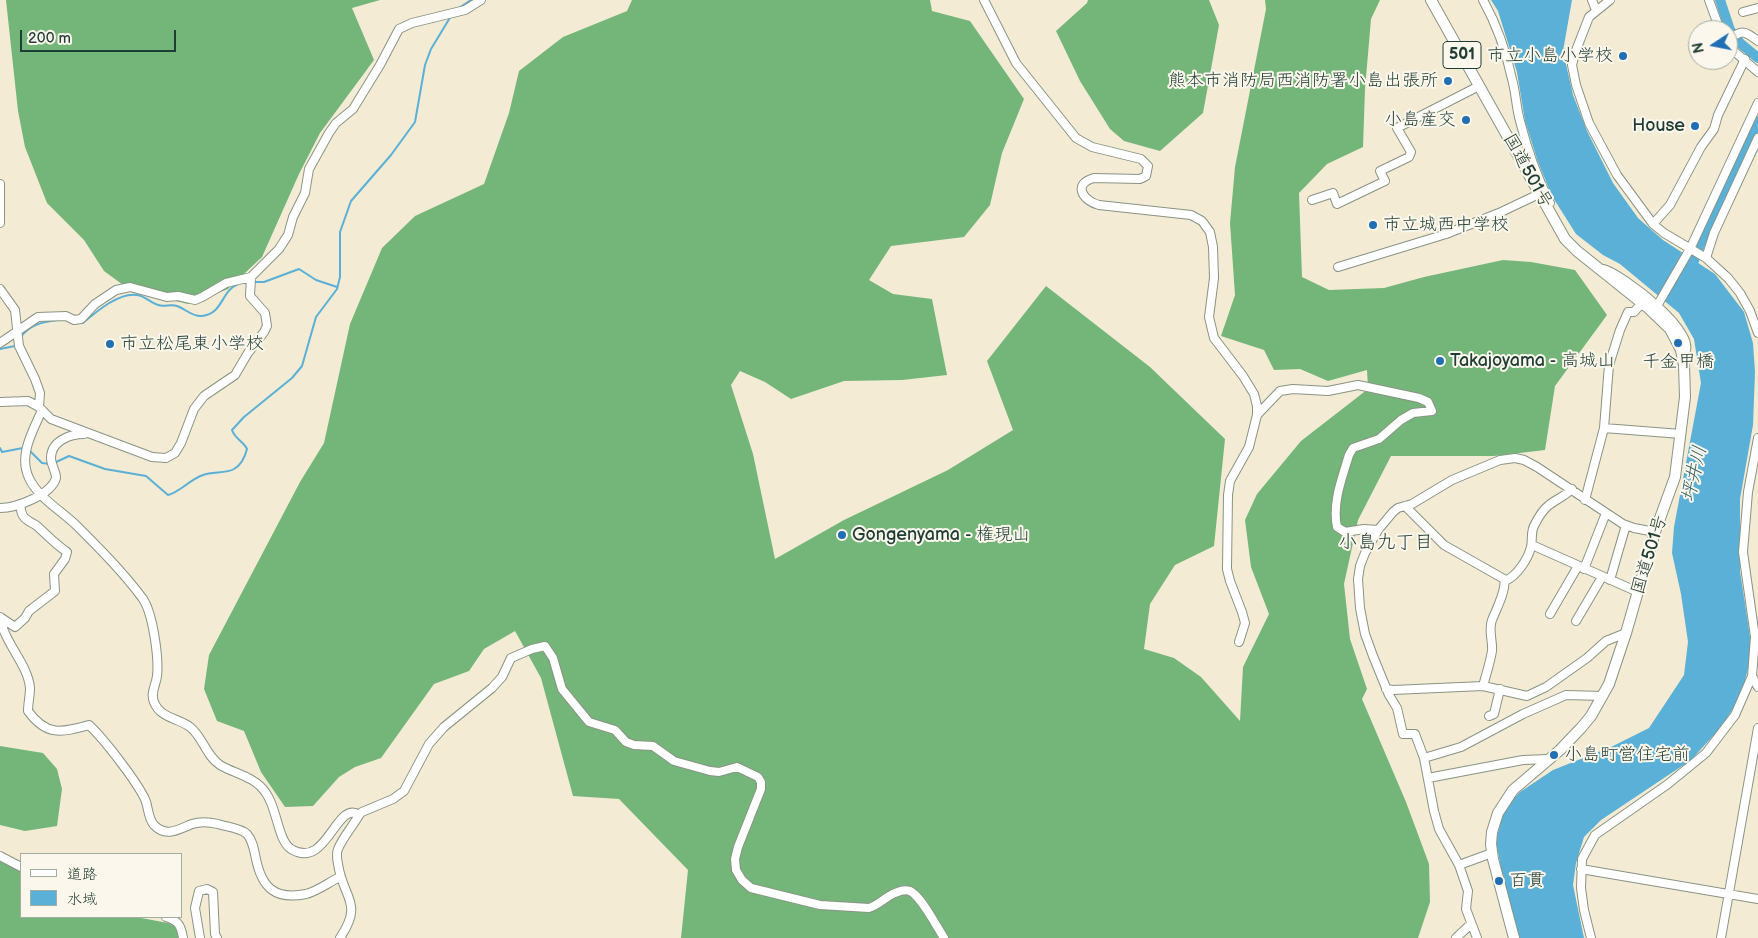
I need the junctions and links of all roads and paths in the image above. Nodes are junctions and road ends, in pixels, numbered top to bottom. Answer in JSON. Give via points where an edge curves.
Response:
{"nodes":[{"id":1,"x":480,"y":0,"type":"edge"},
{"id":2,"x":984,"y":0,"type":"edge"},
{"id":3,"x":1431,"y":0,"type":"edge"},
{"id":4,"x":1483,"y":0,"type":"edge"},
{"id":5,"x":1592,"y":0,"type":"edge"},
{"id":6,"x":1610,"y":0,"type":"edge"},
{"id":7,"x":1709,"y":0,"type":"edge"},
{"id":8,"x":1758,"y":8,"type":"edge"},
{"id":9,"x":1596,"y":10,"type":"junction"},
{"id":10,"x":1743,"y":12,"type":"dead end"},
{"id":11,"x":1716,"y":20,"type":"edge"},
{"id":12,"x":1738,"y":32,"type":"edge"},
{"id":13,"x":1758,"y":41,"type":"edge"},
{"id":14,"x":1738,"y":54,"type":"edge"},
{"id":15,"x":1744,"y":59,"type":"junction"},
{"id":16,"x":1758,"y":72,"type":"edge"},
{"id":17,"x":1480,"y":86,"type":"junction"},
{"id":18,"x":1758,"y":103,"type":"edge"},
{"id":19,"x":1758,"y":138,"type":"edge"},
{"id":20,"x":0,"y":184,"type":"edge"},
{"id":21,"x":1539,"y":194,"type":"junction"},
{"id":22,"x":1312,"y":200,"type":"dead end"},
{"id":23,"x":0,"y":224,"type":"edge"},
{"id":24,"x":1654,"y":224,"type":"junction"},
{"id":25,"x":1700,"y":226,"type":"junction"},
{"id":26,"x":1714,"y":233,"type":"junction"},
{"id":27,"x":1690,"y":250,"type":"junction"},
{"id":28,"x":1705,"y":257,"type":"junction"},
{"id":29,"x":1338,"y":267,"type":"dead end"},
{"id":30,"x":1600,"y":269,"type":"junction"},
{"id":31,"x":251,"y":278,"type":"junction"},
{"id":32,"x":1,"y":290,"type":"edge"},
{"id":33,"x":1642,"y":303,"type":"junction"},
{"id":34,"x":1658,"y":304,"type":"junction"},
{"id":35,"x":18,"y":331,"type":"junction"},
{"id":36,"x":1758,"y":333,"type":"edge"},
{"id":37,"x":0,"y":343,"type":"edge"},
{"id":38,"x":1682,"y":356,"type":"junction"},
{"id":39,"x":0,"y":402,"type":"edge"},
{"id":40,"x":40,"y":408,"type":"junction"},
{"id":41,"x":1257,"y":415,"type":"junction"},
{"id":42,"x":1604,"y":428,"type":"junction"},
{"id":43,"x":88,"y":434,"type":"junction"},
{"id":44,"x":1681,"y":434,"type":"junction"},
{"id":45,"x":1758,"y":438,"type":"edge"},
{"id":46,"x":1572,"y":489,"type":"junction"},
{"id":47,"x":41,"y":494,"type":"junction"},
{"id":48,"x":1585,"y":500,"type":"junction"},
{"id":49,"x":20,"y":505,"type":"junction"},
{"id":50,"x":1404,"y":506,"type":"junction"},
{"id":51,"x":0,"y":508,"type":"edge"},
{"id":52,"x":1606,"y":513,"type":"junction"},
{"id":53,"x":1626,"y":525,"type":"junction"},
{"id":54,"x":1378,"y":530,"type":"junction"},
{"id":55,"x":1655,"y":532,"type":"junction"},
{"id":56,"x":1532,"y":545,"type":"junction"},
{"id":57,"x":1581,"y":567,"type":"junction"},
{"id":58,"x":1606,"y":578,"type":"junction"},
{"id":59,"x":1505,"y":581,"type":"junction"},
{"id":60,"x":1638,"y":592,"type":"junction"},
{"id":61,"x":1550,"y":614,"type":"dead end"},
{"id":62,"x":0,"y":617,"type":"edge"},
{"id":63,"x":1576,"y":621,"type":"dead end"},
{"id":64,"x":1626,"y":633,"type":"junction"},
{"id":65,"x":1239,"y":642,"type":"dead end"},
{"id":66,"x":1752,"y":676,"type":"junction"},
{"id":67,"x":1483,"y":686,"type":"junction"},
{"id":68,"x":1758,"y":687,"type":"edge"},
{"id":69,"x":1386,"y":689,"type":"junction"},
{"id":70,"x":1500,"y":689,"type":"junction"},
{"id":71,"x":1603,"y":696,"type":"junction"},
{"id":72,"x":1489,"y":716,"type":"dead end"},
{"id":73,"x":1758,"y":728,"type":"edge"},
{"id":74,"x":1424,"y":758,"type":"junction"},
{"id":75,"x":1549,"y":759,"type":"junction"},
{"id":76,"x":1428,"y":778,"type":"junction"},
{"id":77,"x":359,"y":815,"type":"junction"},
{"id":78,"x":1492,"y":853,"type":"junction"},
{"id":79,"x":0,"y":856,"type":"edge"},
{"id":80,"x":1459,"y":864,"type":"junction"},
{"id":81,"x":20,"y":866,"type":"edge"},
{"id":82,"x":1582,"y":870,"type":"junction"},
{"id":83,"x":340,"y":877,"type":"junction"},
{"id":84,"x":1729,"y":894,"type":"junction"},
{"id":85,"x":1758,"y":899,"type":"edge"},
{"id":86,"x":169,"y":918,"type":"edge"},
{"id":87,"x":1471,"y":924,"type":"junction"},
{"id":88,"x":183,"y":938,"type":"edge"},
{"id":89,"x":200,"y":938,"type":"edge"},
{"id":90,"x":217,"y":938,"type":"edge"},
{"id":91,"x":340,"y":938,"type":"edge"},
{"id":92,"x":944,"y":938,"type":"edge"},
{"id":93,"x":1456,"y":938,"type":"edge"},
{"id":94,"x":1478,"y":938,"type":"edge"},
{"id":95,"x":1514,"y":938,"type":"edge"},
{"id":96,"x":1591,"y":938,"type":"edge"},
{"id":97,"x":1721,"y":938,"type":"edge"}],
"edges":[{"from":1,"to":31,"type":"street","via":[[465,10],[399,29],[353,109],[328,133],[309,169],[305,193],[288,235]]},
{"from":2,"to":41,"type":"street","via":[[1016,63],[1076,138],[1092,147],[1141,159],[1148,166],[1146,176],[1140,179],[1086,180],[1082,190],[1086,199],[1099,205],[1191,215],[1202,221],[1210,232],[1214,264],[1210,327],[1214,338],[1254,394]]},
{"from":3,"to":17,"type":"highway","name":"国道501号","number":"501"},
{"from":4,"to":30,"type":"street","via":[[1501,39],[1519,120],[1541,186],[1566,232],[1597,262]]},
{"from":5,"to":9,"type":"street"},
{"from":6,"to":9,"type":"street"},
{"from":7,"to":11,"type":"street"},
{"from":8,"to":10,"type":"street"},
{"from":9,"to":24,"type":"street","via":[[1589,17],[1575,53],[1572,65],[1576,86],[1589,123],[1607,158]]},
{"from":12,"to":13,"type":"street"},
{"from":14,"to":15,"type":"street"},
{"from":15,"to":16,"type":"street"},
{"from":15,"to":24,"type":"street","via":[[1714,129],[1701,146],[1670,206]]},
{"from":17,"to":21,"type":"highway","name":"国道501号","number":"501"},
{"from":17,"to":22,"type":"street","via":[[1397,128],[1411,152],[1409,157],[1380,171],[1385,181],[1337,204],[1333,193]]},
{"from":18,"to":25,"type":"street"},
{"from":19,"to":26,"type":"street"},
{"from":20,"to":23,"type":"street"},
{"from":21,"to":29,"type":"street","via":[[1446,234]]},
{"from":21,"to":30,"type":"highway","name":"国道501号","number":"501","via":[[1565,239]]},
{"from":24,"to":27,"type":"street"},
{"from":25,"to":26,"type":"street"},
{"from":25,"to":27,"type":"street"},
{"from":26,"to":28,"type":"street"},
{"from":27,"to":28,"type":"street"},
{"from":27,"to":34,"type":"street"},
{"from":28,"to":36,"type":"street","via":[[1740,293]]},
{"from":30,"to":33,"type":"highway","name":"国道501号","number":"501"},
{"from":30,"to":34,"type":"street","via":[[1618,276]]},
{"from":31,"to":35,"type":"street","via":[[226,283],[195,300],[167,297],[130,287],[116,290],[95,304],[81,319],[66,316],[38,318]]},
{"from":31,"to":43,"type":"street","via":[[250,296],[265,314],[267,326],[235,375],[204,396],[194,408],[175,453],[166,458],[152,456]]},
{"from":32,"to":35,"type":"street","via":[[14,310]]},
{"from":33,"to":38,"type":"highway","name":"国道501号","number":"501","via":[[1670,329]]},
{"from":33,"to":42,"type":"street","via":[[1634,312],[1628,312],[1609,365]]},
{"from":34,"to":38,"type":"street","via":[[1684,338],[1687,350]]},
{"from":35,"to":37,"type":"street"},
{"from":35,"to":40,"type":"street","via":[[19,346],[40,393]]},
{"from":38,"to":44,"type":"highway","name":"国道501号","number":"501","via":[[1686,380]]},
{"from":39,"to":40,"type":"street","via":[[28,401]]},
{"from":40,"to":43,"type":"street","via":[[51,419]]},
{"from":40,"to":47,"type":"street","via":[[27,445],[25,464],[28,477]]},
{"from":41,"to":54,"type":"street","via":[[1280,391],[1294,389],[1328,391],[1358,385],[1428,402],[1432,411],[1413,413],[1380,439],[1353,448],[1349,455],[1336,506],[1337,527],[1345,532]]},
{"from":41,"to":65,"type":"street","via":[[1249,447],[1230,481],[1228,495],[1227,569],[1245,623]]},
{"from":42,"to":44,"type":"street"},
{"from":42,"to":48,"type":"street"},
{"from":43,"to":47,"type":"street","via":[[72,435],[59,441],[52,454],[56,474],[54,483]]},
{"from":44,"to":55,"type":"highway","name":"国道501号","number":"501","via":[[1675,477]]},
{"from":45,"to":66,"type":"street","via":[[1748,492],[1743,552],[1755,637]]},
{"from":46,"to":48,"type":"street"},
{"from":46,"to":50,"type":"street","via":[[1524,460],[1514,458],[1500,460],[1452,480]]},
{"from":46,"to":56,"type":"street","via":[[1548,506],[1534,524]]},
{"from":47,"to":49,"type":"street"},
{"from":47,"to":77,"type":"street","via":[[77,526],[144,601],[151,618],[158,666],[152,696],[157,708],[190,727],[220,765],[262,787],[269,796],[282,835],[291,849],[304,853],[317,849],[341,818],[355,812]]},
{"from":48,"to":52,"type":"street"},
{"from":49,"to":51,"type":"street"},
{"from":49,"to":62,"type":"street","via":[[25,519],[67,552],[54,574],[55,590],[15,627]]},
{"from":50,"to":54,"type":"street","via":[[1393,512]]},
{"from":50,"to":59,"type":"street","via":[[1444,545]]},
{"from":52,"to":53,"type":"street"},
{"from":52,"to":57,"type":"street"},
{"from":53,"to":55,"type":"street"},
{"from":53,"to":58,"type":"street"},
{"from":54,"to":69,"type":"street","via":[[1360,566],[1358,595],[1366,634]]},
{"from":55,"to":60,"type":"highway","name":"国道501号","number":"501"},
{"from":56,"to":57,"type":"street"},
{"from":56,"to":59,"type":"street","via":[[1521,566]]},
{"from":57,"to":58,"type":"street"},
{"from":57,"to":61,"type":"street"},
{"from":58,"to":60,"type":"street"},
{"from":58,"to":63,"type":"street"},
{"from":59,"to":67,"type":"street","via":[[1492,620],[1492,649]]},
{"from":60,"to":64,"type":"highway","name":"国道501号","number":"501"},
{"from":62,"to":83,"type":"street","via":[[2,629],[27,674],[30,689],[28,711],[33,718],[46,730],[55,732],[88,725],[134,781],[145,798],[150,818],[160,830],[179,831],[209,822],[245,832],[251,840],[259,875],[267,886],[285,895],[308,893]]},
{"from":64,"to":70,"type":"street","via":[[1606,641],[1533,694],[1527,696]]},
{"from":64,"to":71,"type":"highway","name":"国道501号","number":"501"},
{"from":66,"to":68,"type":"street"},
{"from":66,"to":82,"type":"street","via":[[1735,715],[1706,753],[1595,835],[1582,859]]},
{"from":67,"to":69,"type":"street"},
{"from":67,"to":70,"type":"street"},
{"from":69,"to":74,"type":"street","via":[[1397,708],[1403,734],[1415,734]]},
{"from":70,"to":72,"type":"street","via":[[1494,714]]},
{"from":71,"to":74,"type":"street","via":[[1566,695],[1461,747]]},
{"from":71,"to":75,"type":"highway","name":"国道501号","number":"501","via":[[1581,728]]},
{"from":73,"to":84,"type":"street"},
{"from":74,"to":76,"type":"street"},
{"from":75,"to":76,"type":"street","via":[[1523,760]]},
{"from":75,"to":78,"type":"highway","name":"国道501号","number":"501","via":[[1505,801],[1492,832]]},
{"from":76,"to":80,"type":"street","via":[[1440,829]]},
{"from":77,"to":83,"type":"street","via":[[338,849]]},
{"from":77,"to":92,"type":"street","via":[[404,791],[429,744],[492,688],[502,677],[511,658],[545,646],[553,658],[562,689],[589,722],[614,730],[634,745],[653,746],[674,762],[719,772],[737,767],[758,777],[761,789],[735,859],[736,870],[751,888],[820,905],[869,908],[894,893],[911,891]]},
{"from":78,"to":80,"type":"street"},
{"from":78,"to":95,"type":"highway","name":"国道501号","number":"501"},
{"from":79,"to":81,"type":"street"},
{"from":80,"to":87,"type":"street","via":[[1468,891],[1466,909]]},
{"from":82,"to":84,"type":"street"},
{"from":82,"to":96,"type":"street","via":[[1581,888]]},
{"from":83,"to":91,"type":"street","via":[[352,905],[351,916]]},
{"from":84,"to":85,"type":"street"},
{"from":84,"to":97,"type":"street"},
{"from":86,"to":88,"type":"street","via":[[180,924]]},
{"from":87,"to":93,"type":"street"},
{"from":87,"to":94,"type":"street"},
{"from":89,"to":90,"type":"street","via":[[195,908],[199,891],[207,889],[213,892]]}]}
